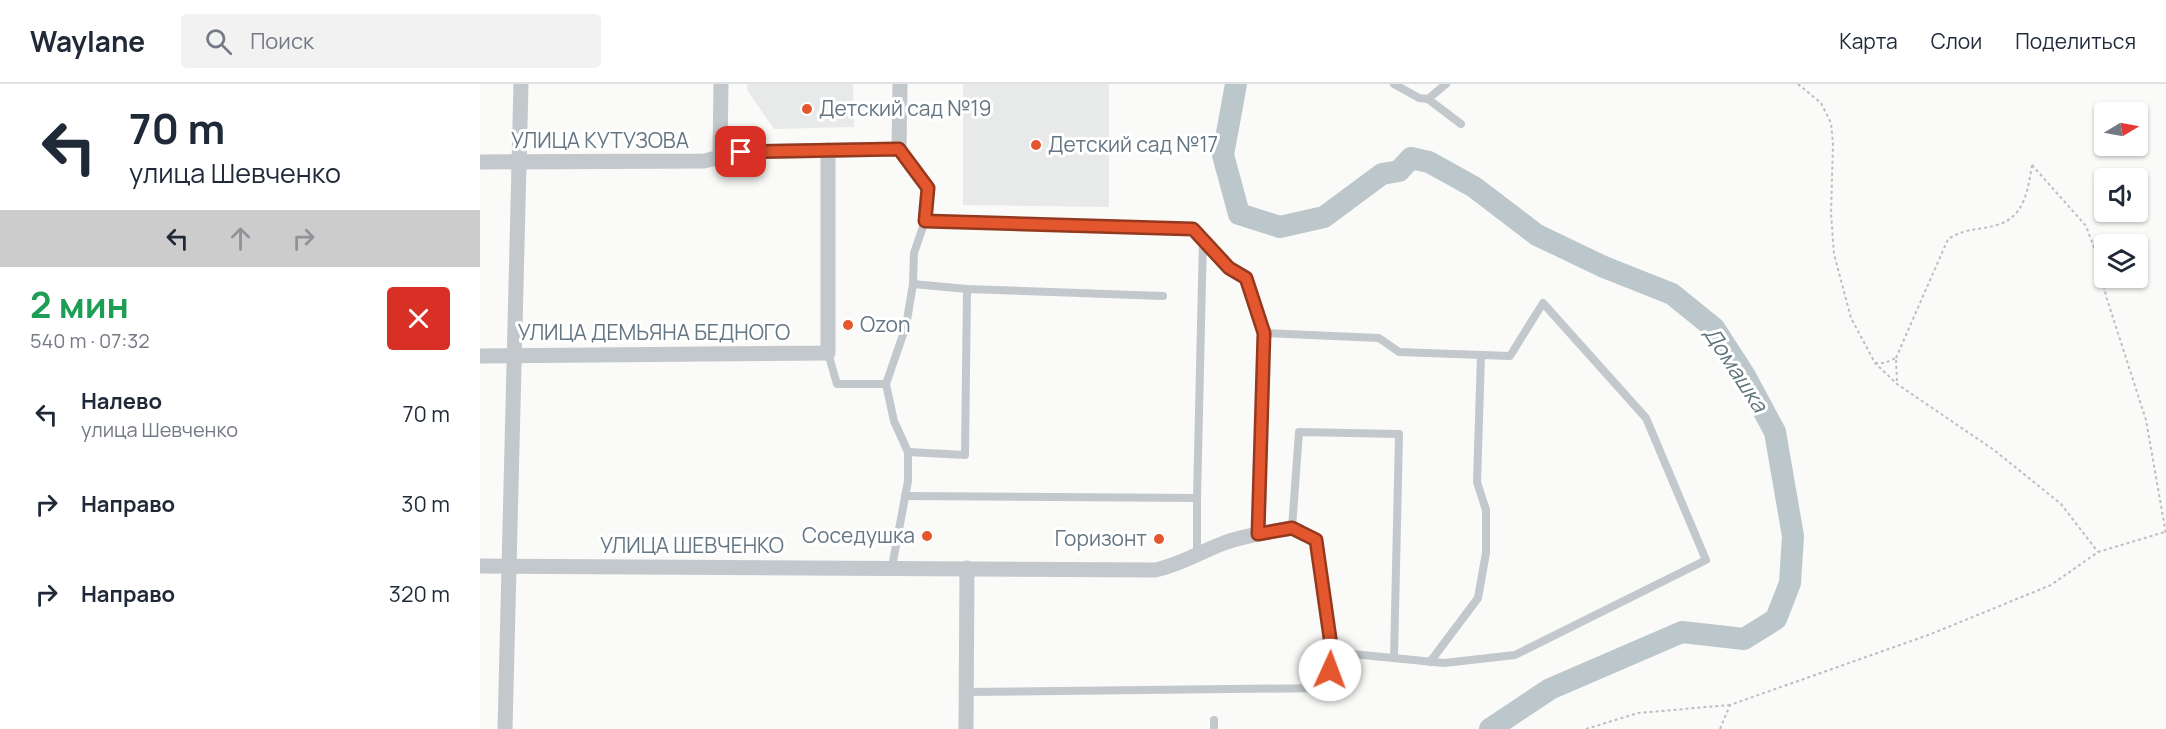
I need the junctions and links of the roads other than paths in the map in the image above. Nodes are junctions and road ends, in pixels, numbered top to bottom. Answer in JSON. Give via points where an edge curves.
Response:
{"nodes":[{"id":1,"x":521,"y":84,"type":"edge"},
{"id":2,"x":721,"y":84,"type":"edge"},
{"id":3,"x":900,"y":84,"type":"edge"},
{"id":4,"x":1394,"y":84,"type":"edge"},
{"id":5,"x":1446,"y":84,"type":"edge"},
{"id":6,"x":1428,"y":99,"type":"junction"},
{"id":7,"x":1461,"y":124,"type":"dead end"},
{"id":8,"x":899,"y":149,"type":"junction"},
{"id":9,"x":828,"y":150,"type":"junction"},
{"id":10,"x":720,"y":156,"type":"junction"},
{"id":11,"x":480,"y":162,"type":"edge"},
{"id":12,"x":519,"y":162,"type":"junction"},
{"id":13,"x":925,"y":221,"type":"junction"},
{"id":14,"x":1203,"y":239,"type":"junction"},
{"id":15,"x":913,"y":285,"type":"junction"},
{"id":16,"x":967,"y":289,"type":"junction"},
{"id":17,"x":1163,"y":296,"type":"dead end"},
{"id":18,"x":1264,"y":333,"type":"junction"},
{"id":19,"x":828,"y":353,"type":"junction"},
{"id":20,"x":1481,"y":355,"type":"junction"},
{"id":21,"x":480,"y":356,"type":"edge"},
{"id":22,"x":513,"y":356,"type":"junction"},
{"id":23,"x":886,"y":384,"type":"junction"},
{"id":24,"x":908,"y":452,"type":"junction"},
{"id":25,"x":905,"y":496,"type":"junction"},
{"id":26,"x":1197,"y":498,"type":"junction"},
{"id":27,"x":1292,"y":528,"type":"junction"},
{"id":28,"x":1258,"y":534,"type":"junction"},
{"id":29,"x":1197,"y":555,"type":"junction"},
{"id":30,"x":480,"y":566,"type":"edge"},
{"id":31,"x":509,"y":566,"type":"junction"},
{"id":32,"x":892,"y":567,"type":"junction"},
{"id":33,"x":967,"y":568,"type":"junction"},
{"id":34,"x":1332,"y":652,"type":"junction"},
{"id":35,"x":1394,"y":658,"type":"junction"},
{"id":36,"x":1430,"y":662,"type":"junction"},
{"id":37,"x":966,"y":692,"type":"junction"},
{"id":38,"x":505,"y":729,"type":"edge"},
{"id":39,"x":966,"y":729,"type":"edge"}],
"edges":[{"from":1,"to":12,"type":"street"},
{"from":2,"to":10,"type":"street"},
{"from":3,"to":8,"type":"street"},
{"from":4,"to":6,"type":"lane"},
{"from":5,"to":6,"type":"lane"},
{"from":6,"to":7,"type":"lane"},
{"from":8,"to":9,"type":"street","name":"УЛИЦА КУТУЗОВА"},
{"from":8,"to":13,"type":"lane","via":[[928,188]]},
{"from":9,"to":10,"type":"street","name":"УЛИЦА КУТУЗОВА"},
{"from":9,"to":19,"type":"street"},
{"from":10,"to":12,"type":"street","name":"УЛИЦА КУТУЗОВА","via":[[704,161]]},
{"from":11,"to":12,"type":"street","name":"УЛИЦА КУТУЗОВА"},
{"from":12,"to":22,"type":"street"},
{"from":13,"to":14,"type":"lane","via":[[1193,229]]},
{"from":13,"to":15,"type":"lane","via":[[914,253]]},
{"from":14,"to":18,"type":"lane","via":[[1229,268],[1246,278]]},
{"from":14,"to":26,"type":"lane"},
{"from":15,"to":16,"type":"lane"},
{"from":15,"to":23,"type":"lane","via":[[906,326]]},
{"from":16,"to":17,"type":"lane"},
{"from":16,"to":24,"type":"lane","via":[[965,455]]},
{"from":18,"to":20,"type":"lane","via":[[1380,338],[1399,352]]},
{"from":18,"to":28,"type":"lane"},
{"from":19,"to":22,"type":"street","name":"УЛИЦА ДЕМЬЯНА БЕДНОГО"},
{"from":19,"to":23,"type":"lane","via":[[837,384]]},
{"from":20,"to":36,"type":"lane","via":[[1477,482],[1486,510],[1486,553],[1478,598]]},
{"from":20,"to":36,"type":"lane","via":[[1510,356],[1544,303],[1646,418],[1706,560],[1515,656]]},
{"from":21,"to":22,"type":"street","name":"УЛИЦА ДЕМЬЯНА БЕДНОГО"},
{"from":22,"to":31,"type":"street"},
{"from":23,"to":24,"type":"lane","via":[[894,421]]},
{"from":24,"to":25,"type":"lane"},
{"from":25,"to":26,"type":"lane"},
{"from":25,"to":32,"type":"lane"},
{"from":26,"to":29,"type":"lane"},
{"from":27,"to":28,"type":"street","name":"УЛИЦА ШЕВЧЕНКО"},
{"from":27,"to":34,"type":"lane","via":[[1316,540]]},
{"from":27,"to":35,"type":"lane","via":[[1299,432],[1399,434]]},
{"from":28,"to":29,"type":"street","name":"УЛИЦА ШЕВЧЕНКО"},
{"from":29,"to":33,"type":"street","name":"УЛИЦА ШЕВЧЕНКО","via":[[1155,570]]},
{"from":30,"to":31,"type":"street","name":"УЛИЦА ШЕВЧЕНКО"},
{"from":31,"to":32,"type":"street","name":"УЛИЦА ШЕВЧЕНКО"},
{"from":31,"to":38,"type":"street"},
{"from":32,"to":33,"type":"street","name":"УЛИЦА ШЕВЧЕНКО"},
{"from":33,"to":37,"type":"street"},
{"from":34,"to":35,"type":"lane"},
{"from":34,"to":37,"type":"lane","via":[[1327,687]]},
{"from":35,"to":36,"type":"lane"},
{"from":37,"to":39,"type":"street"}]}
